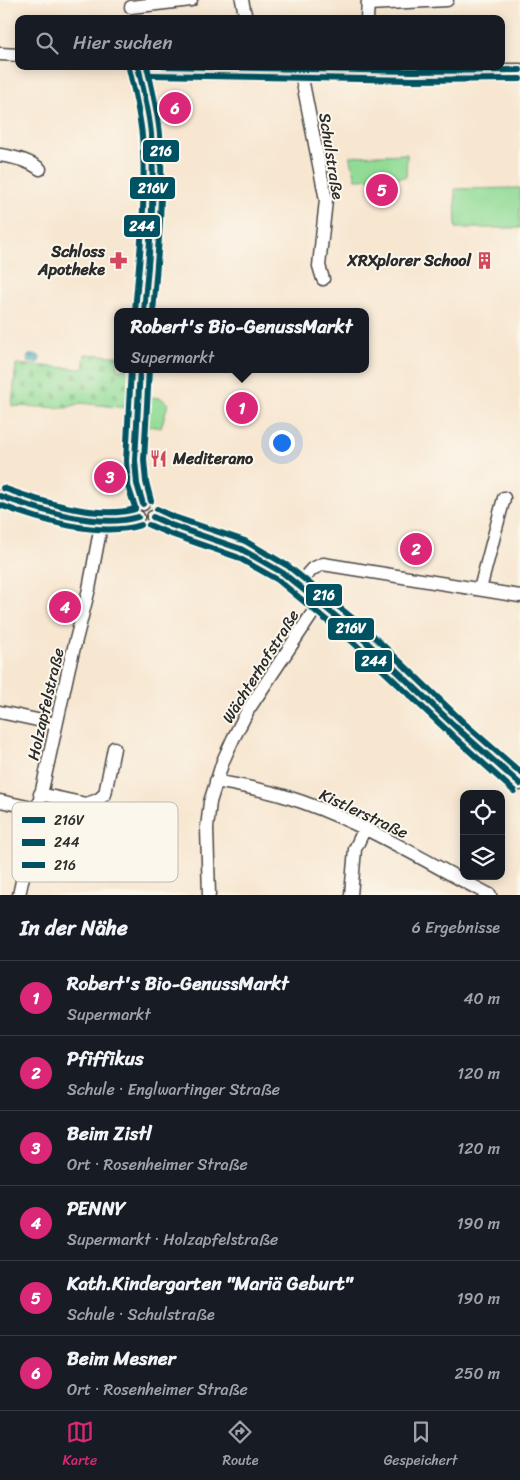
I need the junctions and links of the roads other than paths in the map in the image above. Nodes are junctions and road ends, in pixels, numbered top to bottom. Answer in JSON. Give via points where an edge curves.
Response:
{"nodes":[{"id":1,"x":191,"y":0,"type":"edge"},
{"id":2,"x":242,"y":0,"type":"edge"},
{"id":3,"x":447,"y":0,"type":"edge"},
{"id":4,"x":368,"y":2,"type":"edge"},
{"id":5,"x":131,"y":9,"type":"edge"},
{"id":6,"x":244,"y":14,"type":"dead end"},
{"id":7,"x":367,"y":15,"type":"edge"},
{"id":8,"x":0,"y":54,"type":"edge"},
{"id":9,"x":15,"y":55,"type":"edge"},
{"id":10,"x":139,"y":70,"type":"edge"},
{"id":11,"x":300,"y":70,"type":"edge"},
{"id":12,"x":425,"y":70,"type":"edge"},
{"id":13,"x":520,"y":70,"type":"edge"},
{"id":14,"x":0,"y":155,"type":"edge"},
{"id":15,"x":40,"y":169,"type":"dead end"},
{"id":16,"x":323,"y":279,"type":"dead end"},
{"id":17,"x":144,"y":308,"type":"edge"},
{"id":18,"x":140,"y":373,"type":"edge"},
{"id":19,"x":0,"y":496,"type":"edge"},
{"id":20,"x":504,"y":498,"type":"dead end"},
{"id":21,"x":144,"y":504,"type":"junction"},
{"id":22,"x":138,"y":517,"type":"junction"},
{"id":23,"x":154,"y":517,"type":"junction"},
{"id":24,"x":102,"y":520,"type":"junction"},
{"id":25,"x":299,"y":584,"type":"junction"},
{"id":26,"x":480,"y":589,"type":"junction"},
{"id":27,"x":520,"y":596,"type":"edge"},
{"id":28,"x":320,"y":602,"type":"junction"},
{"id":29,"x":0,"y":712,"type":"edge"},
{"id":30,"x":56,"y":724,"type":"junction"},
{"id":31,"x":114,"y":748,"type":"dead end"},
{"id":32,"x":216,"y":782,"type":"junction"},
{"id":33,"x":520,"y":784,"type":"edge"},
{"id":34,"x":40,"y":794,"type":"junction"},
{"id":35,"x":38,"y":802,"type":"edge"},
{"id":36,"x":77,"y":802,"type":"edge"},
{"id":37,"x":92,"y":802,"type":"edge"},
{"id":38,"x":365,"y":828,"type":"junction"},
{"id":39,"x":22,"y":882,"type":"edge"},
{"id":40,"x":19,"y":895,"type":"edge"},
{"id":41,"x":209,"y":895,"type":"edge"},
{"id":42,"x":351,"y":895,"type":"edge"},
{"id":43,"x":490,"y":895,"type":"edge"}],
"edges":[{"from":1,"to":5,"type":"street"},
{"from":2,"to":6,"type":"street"},
{"from":3,"to":4,"type":"street"},
{"from":4,"to":7,"type":"street"},
{"from":8,"to":9,"type":"street"},
{"from":10,"to":17,"type":"street","via":[[151,133],[152,163]]},
{"from":11,"to":16,"type":"street","name":"Schulstraße","via":[[326,200],[319,266]]},
{"from":12,"to":13,"type":"street"},
{"from":14,"to":15,"type":"street","via":[[17,158]]},
{"from":18,"to":21,"type":"street","via":[[135,460],[137,484]]},
{"from":19,"to":24,"type":"street","via":[[58,513]]},
{"from":20,"to":26,"type":"street"},
{"from":21,"to":22,"type":"street","via":[[137,511]]},
{"from":21,"to":23,"type":"street","via":[[152,506]]},
{"from":22,"to":23,"type":"street","via":[[145,522]]},
{"from":22,"to":24,"type":"street","via":[[129,521]]},
{"from":23,"to":25,"type":"street","via":[[242,549]]},
{"from":24,"to":30,"type":"street","name":"Holzapfelstraße"},
{"from":25,"to":26,"type":"street","via":[[323,564]]},
{"from":25,"to":28,"type":"street"},
{"from":26,"to":27,"type":"street"},
{"from":28,"to":32,"type":"street","name":"Wächterhofstraße","via":[[248,710]]},
{"from":28,"to":33,"type":"street"},
{"from":29,"to":30,"type":"street"},
{"from":30,"to":34,"type":"street","name":"Holzapfelstraße"},
{"from":31,"to":37,"type":"street","via":[[105,794]]},
{"from":32,"to":38,"type":"street","name":"Kistlerstraße","via":[[283,795]]},
{"from":32,"to":41,"type":"street","name":"Wächterhofstraße","via":[[207,828]]},
{"from":34,"to":35,"type":"street","name":"Holzapfelstraße"},
{"from":34,"to":36,"type":"street"},
{"from":38,"to":42,"type":"street","via":[[355,848]]},
{"from":38,"to":43,"type":"street","name":"Kistlerstraße"},
{"from":39,"to":40,"type":"street","name":"Holzapfelstraße"}]}
